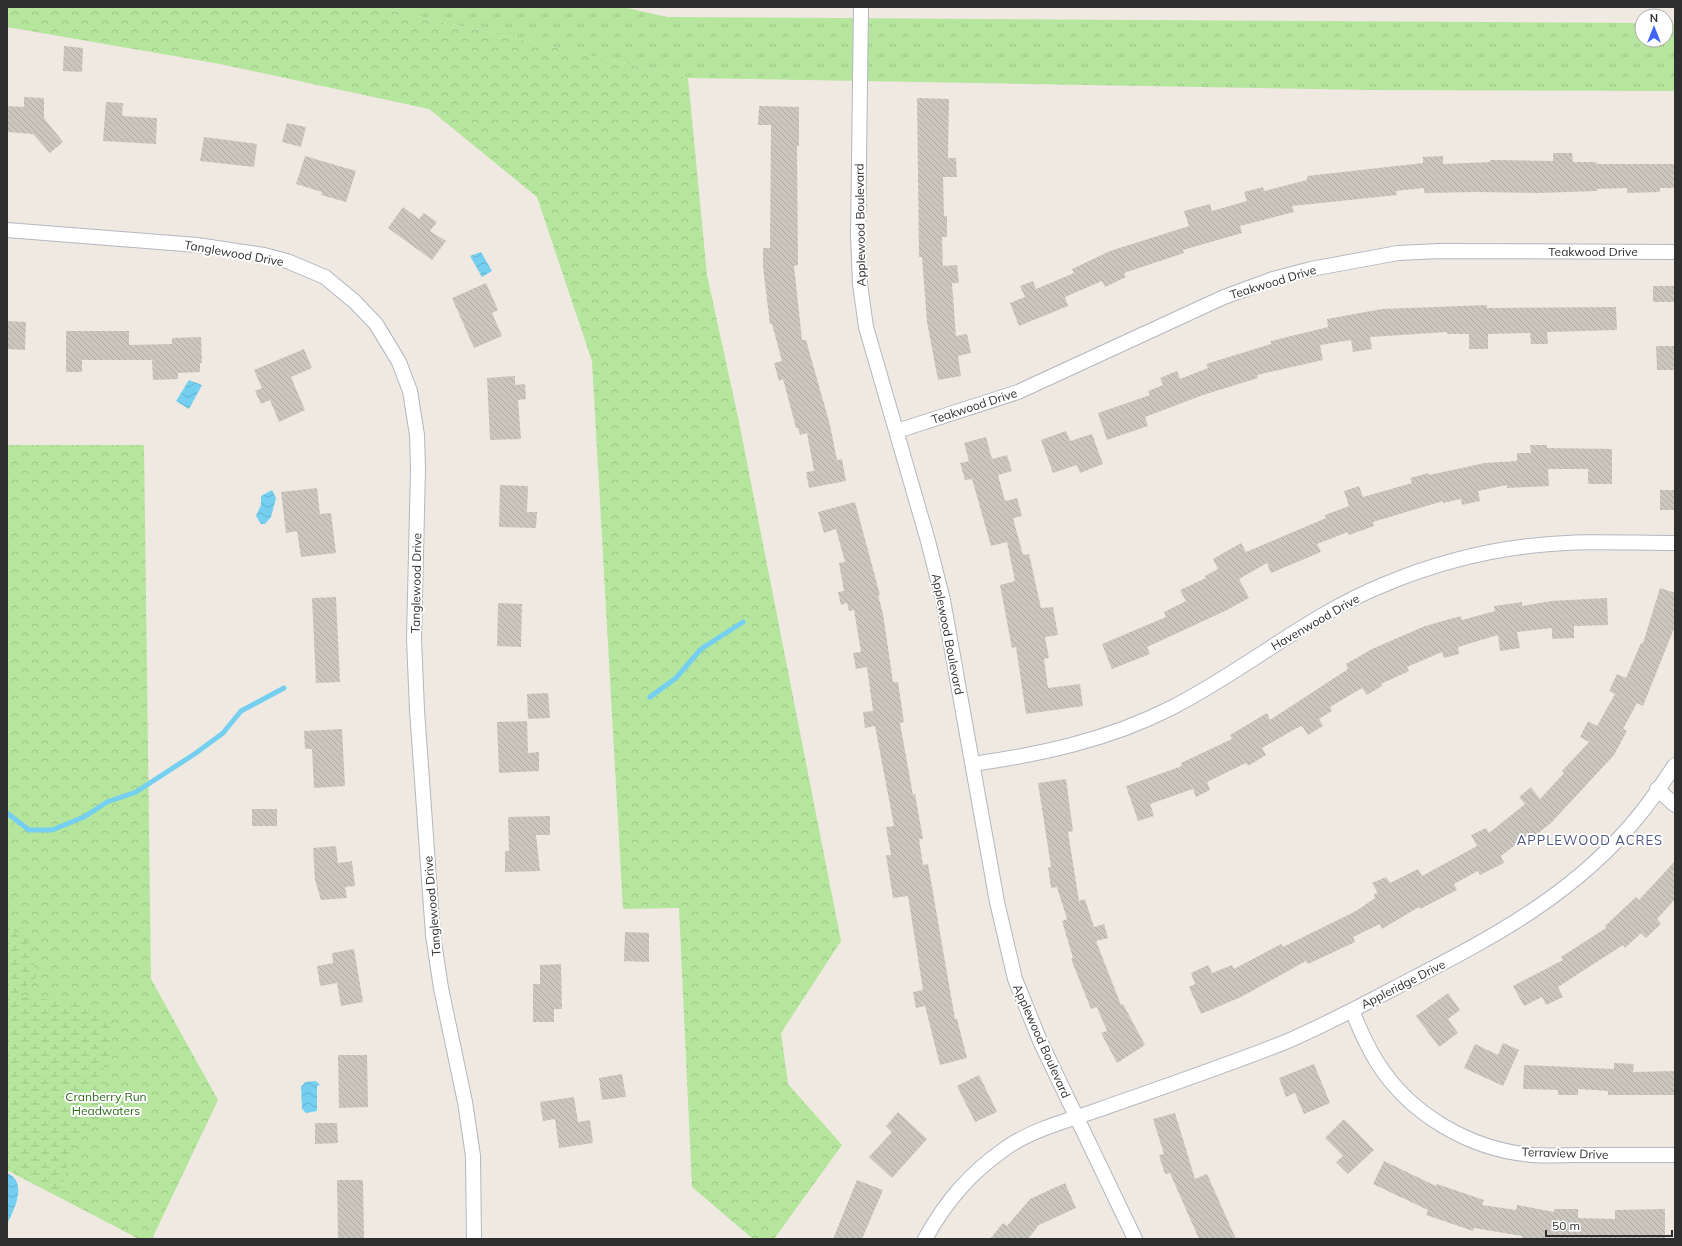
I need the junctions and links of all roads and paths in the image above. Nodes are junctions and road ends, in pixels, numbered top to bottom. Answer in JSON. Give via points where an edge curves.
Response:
{"nodes":[{"id":1,"x":861,"y":7,"type":"edge"},
{"id":2,"x":7,"y":230,"type":"edge"},
{"id":3,"x":1675,"y":252,"type":"edge"},
{"id":4,"x":896,"y":431,"type":"junction"},
{"id":5,"x":1675,"y":543,"type":"edge"},
{"id":6,"x":973,"y":764,"type":"junction"},
{"id":7,"x":1675,"y":765,"type":"edge"},
{"id":8,"x":1657,"y":789,"type":"junction"},
{"id":9,"x":1675,"y":805,"type":"edge"},
{"id":10,"x":1352,"y":1010,"type":"junction"},
{"id":11,"x":1076,"y":1118,"type":"junction"},
{"id":12,"x":1675,"y":1155,"type":"edge"},
{"id":13,"x":474,"y":1239,"type":"edge"},
{"id":14,"x":925,"y":1239,"type":"edge"},
{"id":15,"x":1135,"y":1239,"type":"edge"}],
"edges":[{"from":1,"to":4,"type":"street","name":"Applewood Boulevard","via":[[858,236],[860,284],[866,327]]},
{"from":2,"to":13,"type":"street","name":"Tanglewood Drive","via":[[197,244],[288,261],[324,278],[355,302],[376,324],[399,362],[410,391],[417,435],[414,639],[416,710],[433,934],[472,1150]]},
{"from":3,"to":4,"type":"street","name":"Teakwood Drive","via":[[1433,251],[1398,253],[1311,269],[1273,279],[1224,297],[1018,392]]},
{"from":4,"to":6,"type":"street","name":"Applewood Boulevard","via":[[943,600]]},
{"from":5,"to":6,"type":"street","name":"Havenwood Drive","via":[[1541,544],[1492,551],[1439,564],[1382,585],[1333,609],[1197,694],[1140,722],[1063,748]]},
{"from":6,"to":11,"type":"street","name":"Applewood Boulevard","via":[[997,902],[1015,979],[1040,1041]]},
{"from":7,"to":8,"type":"street","name":"Appleridge Drive"},
{"from":8,"to":9,"type":"street"},
{"from":8,"to":10,"type":"street","name":"Appleridge Drive","via":[[1641,813],[1608,849],[1544,904],[1488,940]]},
{"from":10,"to":11,"type":"street","name":"Appleridge Drive","via":[[1252,1055]]},
{"from":10,"to":12,"type":"street","name":"Terraview Drive","via":[[1364,1040],[1393,1084],[1412,1104],[1460,1136],[1503,1150],[1532,1155]]},
{"from":11,"to":14,"type":"street","name":"Appleridge Drive","via":[[1008,1146],[970,1176],[938,1216]]},
{"from":11,"to":15,"type":"street","name":"Applewood Boulevard"}]}
